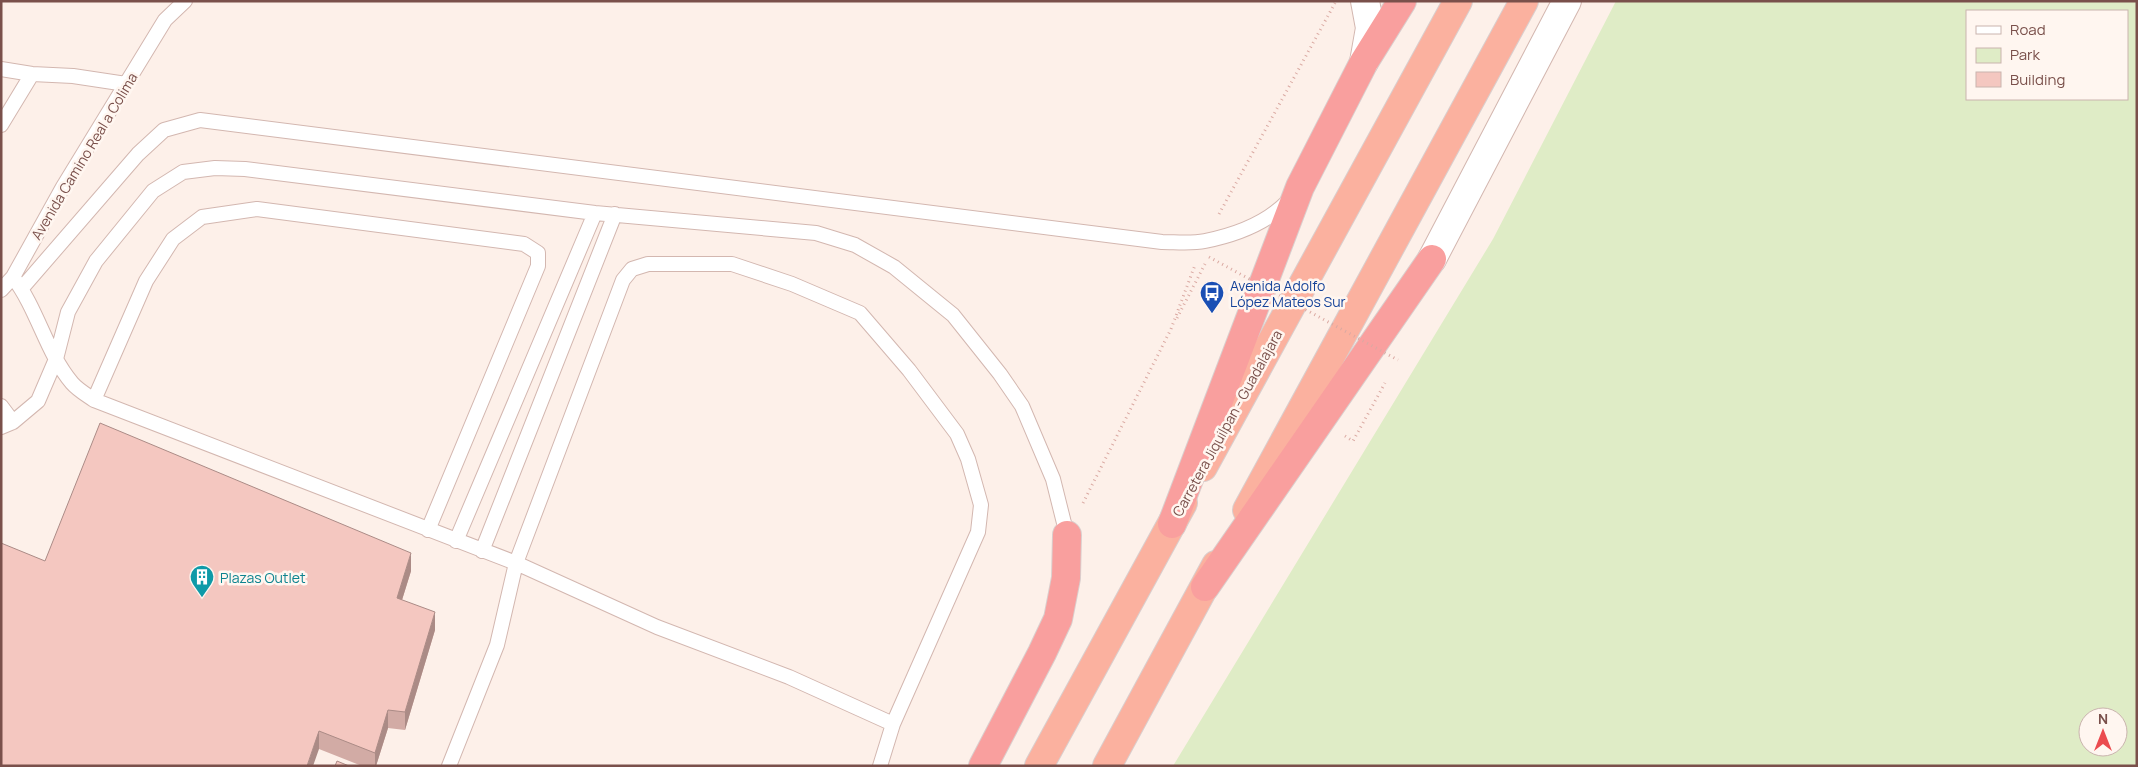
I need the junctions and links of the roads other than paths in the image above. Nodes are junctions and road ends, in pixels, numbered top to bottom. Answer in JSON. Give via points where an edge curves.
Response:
{"nodes":[{"id":1,"x":169,"y":1,"type":"edge"},
{"id":2,"x":185,"y":1,"type":"edge"},
{"id":3,"x":1365,"y":1,"type":"edge"},
{"id":4,"x":1402,"y":1,"type":"edge"},
{"id":5,"x":1458,"y":1,"type":"edge"},
{"id":6,"x":1524,"y":1,"type":"edge"},
{"id":7,"x":1567,"y":1,"type":"edge"},
{"id":8,"x":165,"y":20,"type":"junction"},
{"id":9,"x":1364,"y":62,"type":"junction"},
{"id":10,"x":1,"y":69,"type":"edge"},
{"id":11,"x":32,"y":74,"type":"junction"},
{"id":12,"x":126,"y":84,"type":"junction"},
{"id":13,"x":1,"y":125,"type":"edge"},
{"id":14,"x":1300,"y":187,"type":"junction"},
{"id":15,"x":595,"y":213,"type":"junction"},
{"id":16,"x":615,"y":214,"type":"junction"},
{"id":17,"x":1432,"y":259,"type":"joint"},
{"id":18,"x":13,"y":277,"type":"junction"},
{"id":19,"x":22,"y":288,"type":"junction"},
{"id":20,"x":1,"y":290,"type":"edge"},
{"id":21,"x":56,"y":359,"type":"junction"},
{"id":22,"x":94,"y":400,"type":"junction"},
{"id":23,"x":1,"y":406,"type":"edge"},
{"id":24,"x":7,"y":424,"type":"edge"},
{"id":25,"x":1172,"y":524,"type":"junction"},
{"id":26,"x":428,"y":530,"type":"junction"},
{"id":27,"x":1067,"y":535,"type":"joint"},
{"id":28,"x":456,"y":541,"type":"junction"},
{"id":29,"x":482,"y":551,"type":"junction"},
{"id":30,"x":516,"y":563,"type":"junction"},
{"id":31,"x":1205,"y":586,"type":"junction"},
{"id":32,"x":893,"y":724,"type":"junction"},
{"id":33,"x":449,"y":766,"type":"edge"},
{"id":34,"x":880,"y":766,"type":"edge"},
{"id":35,"x":983,"y":766,"type":"edge"},
{"id":36,"x":1039,"y":766,"type":"edge"},
{"id":37,"x":1107,"y":766,"type":"edge"}],
"edges":[{"from":1,"to":8,"type":"lane","name":"Avenida Camino Real a Colima"},
{"from":2,"to":8,"type":"lane","name":"Avenida Camino Real a Colima"},
{"from":3,"to":9,"type":"street","via":[[1370,28]]},
{"from":4,"to":9,"type":"highway"},
{"from":5,"to":25,"type":"highway","name":"Carretera Jiquilpan - Guadalajara"},
{"from":6,"to":31,"type":"highway"},
{"from":7,"to":17,"type":"street"},
{"from":8,"to":12,"type":"lane","name":"Avenida Camino Real a Colima"},
{"from":9,"to":14,"type":"highway"},
{"from":10,"to":11,"type":"lane"},
{"from":11,"to":12,"type":"lane"},
{"from":11,"to":13,"type":"lane"},
{"from":12,"to":18,"type":"lane","name":"Avenida Camino Real a Colima"},
{"from":14,"to":19,"type":"lane","via":[[1277,212],[1249,229],[1203,242],[1162,242],[200,120],[164,130],[138,154]]},
{"from":14,"to":25,"type":"highway"},
{"from":15,"to":16,"type":"lane"},
{"from":15,"to":21,"type":"lane","via":[[245,169],[183,172],[153,191],[96,261],[68,312]]},
{"from":15,"to":28,"type":"lane"},
{"from":16,"to":27,"type":"lane","via":[[816,233],[855,245],[894,267],[953,314],[1022,406],[1053,479]]},
{"from":16,"to":29,"type":"lane"},
{"from":17,"to":31,"type":"highway"},
{"from":18,"to":19,"type":"lane"},
{"from":18,"to":20,"type":"lane","name":"Avenida Camino Real a Colima"},
{"from":19,"to":21,"type":"lane"},
{"from":21,"to":22,"type":"lane","via":[[73,385]]},
{"from":21,"to":24,"type":"lane","via":[[38,401]]},
{"from":22,"to":26,"type":"lane"},
{"from":22,"to":26,"type":"lane","via":[[146,281],[173,239],[202,217],[257,209],[524,244],[538,254],[538,266]]},
{"from":23,"to":24,"type":"lane"},
{"from":25,"to":36,"type":"highway","name":"Carretera Jiquilpan - Guadalajara"},
{"from":26,"to":28,"type":"lane"},
{"from":27,"to":35,"type":"highway","via":[[1066,578],[1058,619]]},
{"from":28,"to":29,"type":"lane"},
{"from":29,"to":30,"type":"lane"},
{"from":30,"to":32,"type":"lane","via":[[658,626],[790,677]]},
{"from":30,"to":32,"type":"lane","via":[[623,280],[632,269],[648,264],[732,264],[792,284],[860,313],[909,370],[957,434],[981,505],[978,532]]},
{"from":30,"to":33,"type":"lane","via":[[497,644]]},
{"from":31,"to":37,"type":"highway"},
{"from":32,"to":34,"type":"lane"}]}
